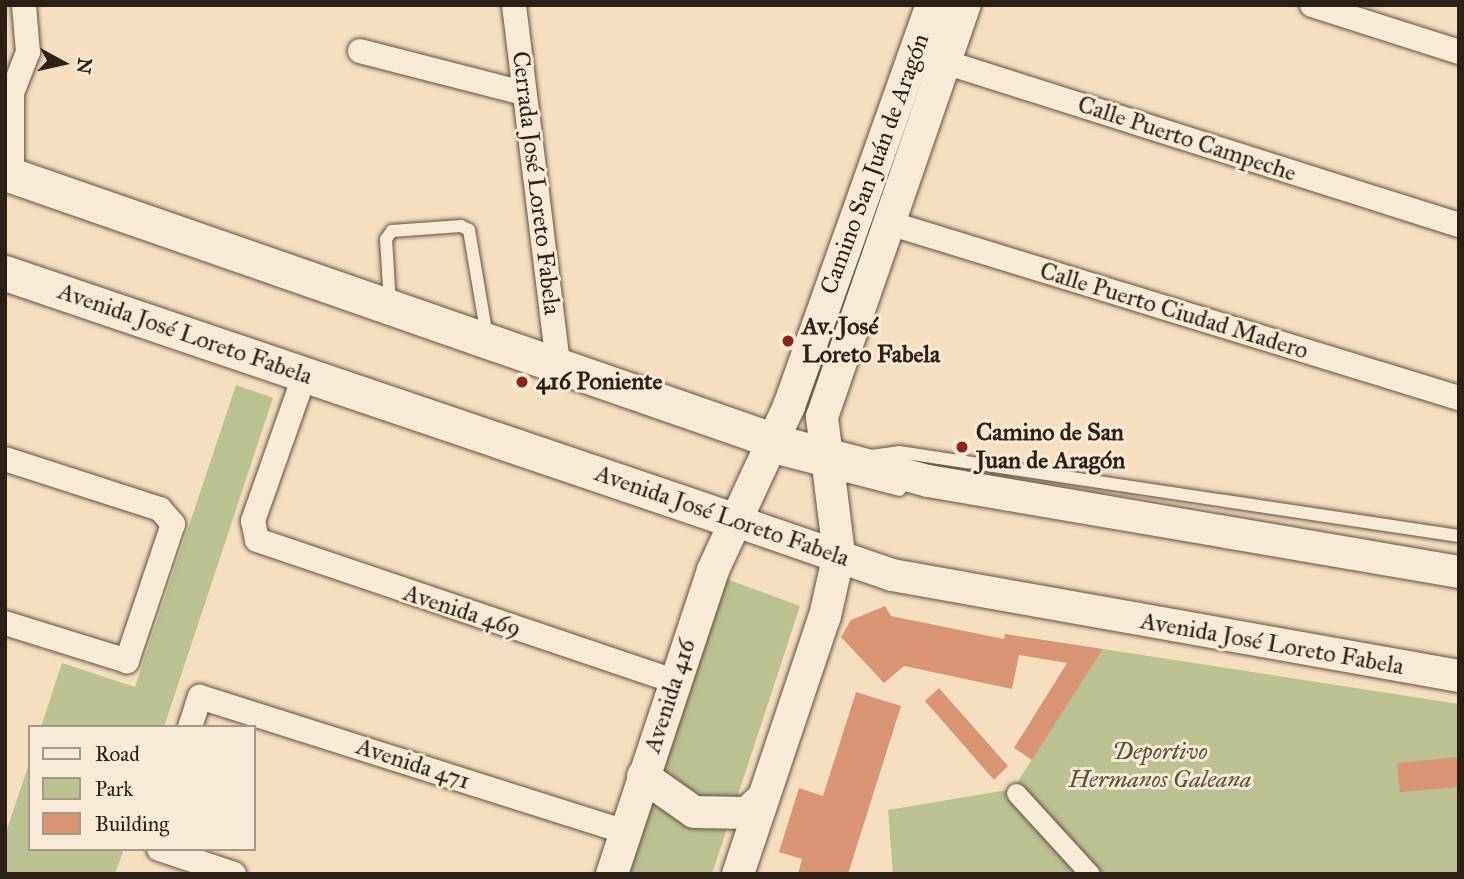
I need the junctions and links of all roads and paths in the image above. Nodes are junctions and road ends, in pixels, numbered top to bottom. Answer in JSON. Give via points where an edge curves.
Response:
{"nodes":[{"id":1,"x":24,"y":5,"type":"edge"},
{"id":2,"x":514,"y":5,"type":"edge"},
{"id":3,"x":932,"y":5,"type":"edge"},
{"id":4,"x":965,"y":5,"type":"edge"},
{"id":5,"x":1312,"y":5,"type":"edge"},
{"id":6,"x":360,"y":51,"type":"dead end"},
{"id":7,"x":916,"y":51,"type":"junction"},
{"id":8,"x":1459,"y":52,"type":"edge"},
{"id":9,"x":946,"y":63,"type":"junction"},
{"id":10,"x":524,"y":93,"type":"junction"},
{"id":11,"x":872,"y":169,"type":"junction"},
{"id":12,"x":903,"y":178,"type":"junction"},
{"id":13,"x":8,"y":179,"type":"edge"},
{"id":14,"x":889,"y":223,"type":"junction"},
{"id":15,"x":1459,"y":225,"type":"edge"},
{"id":16,"x":840,"y":261,"type":"junction"},
{"id":17,"x":872,"y":272,"type":"junction"},
{"id":18,"x":5,"y":273,"type":"edge"},
{"id":19,"x":390,"y":304,"type":"junction"},
{"id":20,"x":487,"y":336,"type":"junction"},
{"id":21,"x":558,"y":361,"type":"junction"},
{"id":22,"x":304,"y":374,"type":"junction"},
{"id":23,"x":1459,"y":398,"type":"edge"},
{"id":24,"x":769,"y":448,"type":"junction"},
{"id":25,"x":5,"y":459,"type":"edge"},
{"id":26,"x":830,"y":462,"type":"junction"},
{"id":27,"x":733,"y":520,"type":"junction"},
{"id":28,"x":1459,"y":536,"type":"edge"},
{"id":29,"x":839,"y":554,"type":"junction"},
{"id":30,"x":1459,"y":572,"type":"edge"},
{"id":31,"x":1459,"y":586,"type":"edge"},
{"id":32,"x":5,"y":623,"type":"edge"},
{"id":33,"x":1459,"y":676,"type":"edge"},
{"id":34,"x":674,"y":681,"type":"junction"},
{"id":35,"x":191,"y":725,"type":"edge"},
{"id":36,"x":643,"y":776,"type":"junction"},
{"id":37,"x":1016,"y":793,"type":"dead end"},
{"id":38,"x":763,"y":798,"type":"junction"},
{"id":39,"x":626,"y":832,"type":"junction"},
{"id":40,"x":165,"y":851,"type":"edge"},
{"id":41,"x":234,"y":874,"type":"edge"},
{"id":42,"x":612,"y":874,"type":"edge"},
{"id":43,"x":737,"y":874,"type":"edge"},
{"id":44,"x":1090,"y":874,"type":"edge"}],
"edges":[{"from":1,"to":13,"type":"street","via":[[28,51],[12,93]]},
{"from":2,"to":10,"type":"street","name":"Cerrada José Loreto Fabela"},
{"from":3,"to":7,"type":"street","name":"Camino San Juán de Aragón"},
{"from":4,"to":9,"type":"street","name":"Camino San Juán de Aragón"},
{"from":5,"to":8,"type":"street"},
{"from":6,"to":10,"type":"street"},
{"from":7,"to":9,"type":"street","name":"Calle Puerto Campeche"},
{"from":7,"to":11,"type":"street","name":"Camino San Juán de Aragón"},
{"from":9,"to":12,"type":"street","name":"Camino San Juán de Aragón"},
{"from":9,"to":15,"type":"street","name":"Calle Puerto Campeche"},
{"from":10,"to":21,"type":"street","name":"Cerrada José Loreto Fabela"},
{"from":11,"to":12,"type":"street"},
{"from":11,"to":16,"type":"street","name":"Camino San Juán de Aragón"},
{"from":12,"to":14,"type":"street","name":"Camino San Juán de Aragón"},
{"from":13,"to":19,"type":"main road"},
{"from":13,"to":24,"type":"lane"},
{"from":14,"to":17,"type":"street","name":"Camino San Juán de Aragón"},
{"from":14,"to":23,"type":"street","name":"Calle Puerto Ciudad Madero"},
{"from":16,"to":17,"type":"street"},
{"from":16,"to":24,"type":"street","name":"Camino San Juán de Aragón"},
{"from":17,"to":26,"type":"street","name":"Camino San Juán de Aragón","via":[[822,417]]},
{"from":18,"to":22,"type":"main road","name":"Avenida José Loreto Fabela"},
{"from":19,"to":20,"type":"main road"},
{"from":19,"to":20,"type":"lane","via":[[386,239],[391,231],[461,226],[469,230]]},
{"from":20,"to":21,"type":"main road"},
{"from":21,"to":24,"type":"main road"},
{"from":22,"to":27,"type":"main road","name":"Avenida José Loreto Fabela"},
{"from":22,"to":34,"type":"street","name":"Avenida 469","via":[[254,535],[262,544]]},
{"from":24,"to":26,"type":"street"},
{"from":24,"to":27,"type":"street","name":"Camino San Juán de Aragón"},
{"from":25,"to":32,"type":"street","via":[[171,517],[172,530],[127,661]]},
{"from":26,"to":28,"type":"lane","via":[[899,452]]},
{"from":26,"to":29,"type":"street","name":"Camino San Juán de Aragón"},
{"from":26,"to":30,"type":"street"},
{"from":26,"to":31,"type":"lane","via":[[923,495]]},
{"from":27,"to":29,"type":"street","name":"Avenida José Loreto Fabela"},
{"from":27,"to":34,"type":"street","name":"Avenida 416"},
{"from":29,"to":33,"type":"street","name":"Avenida José Loreto Fabela","via":[[892,575]]},
{"from":29,"to":38,"type":"street","via":[[825,616]]},
{"from":34,"to":36,"type":"street","name":"Avenida 416"},
{"from":35,"to":39,"type":"street","name":"Avenida 471","via":[[200,697]]},
{"from":36,"to":38,"type":"street","via":[[694,812],[747,813]]},
{"from":36,"to":39,"type":"street","name":"Avenida 416"},
{"from":37,"to":44,"type":"street"},
{"from":38,"to":43,"type":"street"},
{"from":39,"to":42,"type":"street","name":"Avenida 416"},
{"from":40,"to":41,"type":"street"}]}
